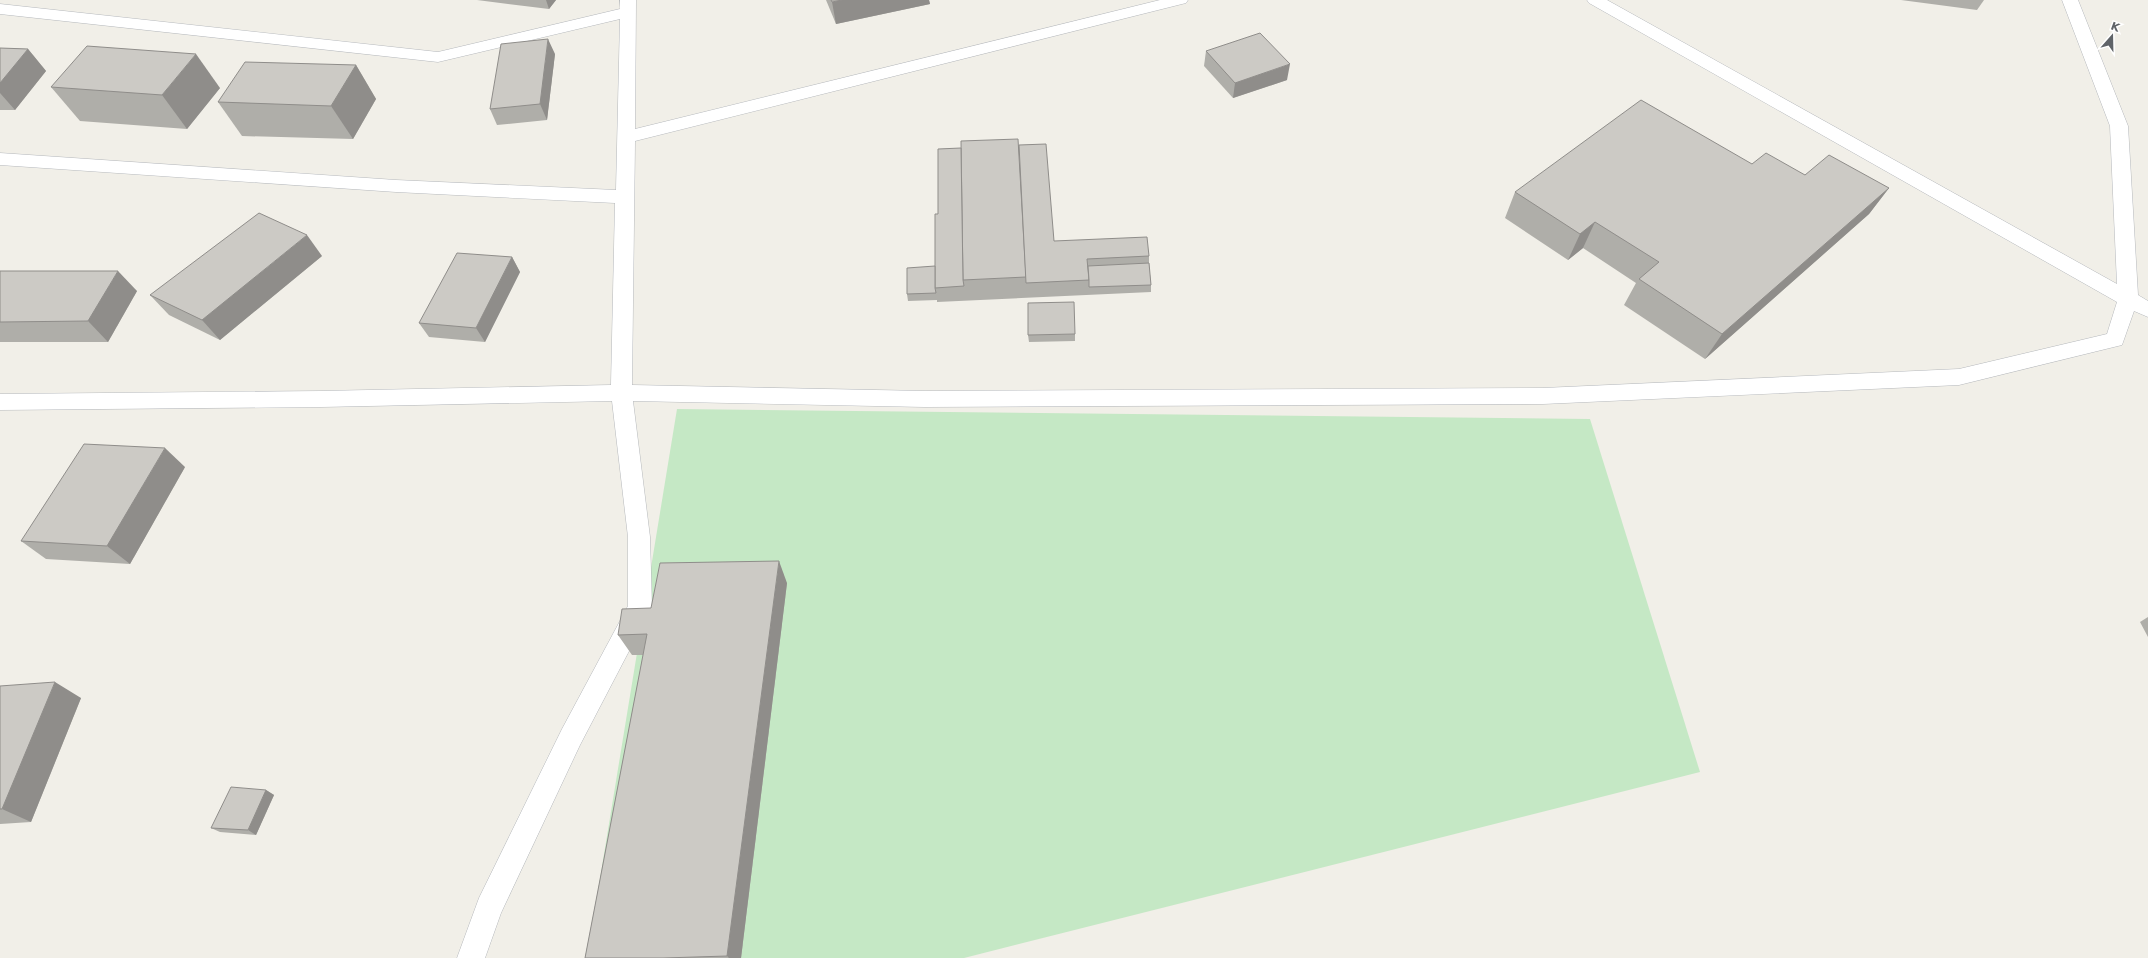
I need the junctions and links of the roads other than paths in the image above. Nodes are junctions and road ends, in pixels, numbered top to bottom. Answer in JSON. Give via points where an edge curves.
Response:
{"nodes":[{"id":1,"x":1180,"y":0,"type":"edge"},
{"id":2,"x":1594,"y":0,"type":"edge"},
{"id":3,"x":2070,"y":0,"type":"edge"},
{"id":4,"x":628,"y":6,"type":"edge"},
{"id":5,"x":0,"y":9,"type":"edge"},
{"id":6,"x":626,"y":137,"type":"junction"},
{"id":7,"x":0,"y":159,"type":"edge"},
{"id":8,"x":625,"y":197,"type":"junction"},
{"id":9,"x":2128,"y":298,"type":"junction"},
{"id":10,"x":2148,"y":310,"type":"edge"},
{"id":11,"x":621,"y":393,"type":"junction"},
{"id":12,"x":0,"y":402,"type":"edge"},
{"id":13,"x":471,"y":958,"type":"edge"}],
"edges":[{"from":1,"to":6,"type":"street"},
{"from":2,"to":9,"type":"street"},
{"from":3,"to":9,"type":"street","via":[[2119,126]]},
{"from":4,"to":5,"type":"street","via":[[438,58]]},
{"from":4,"to":6,"type":"street"},
{"from":6,"to":8,"type":"street"},
{"from":7,"to":8,"type":"street","via":[[396,186]]},
{"from":8,"to":11,"type":"street"},
{"from":9,"to":10,"type":"street"},
{"from":9,"to":11,"type":"street","via":[[2115,340],[1959,377],[1543,396],[925,399]]},
{"from":11,"to":12,"type":"street"},
{"from":11,"to":13,"type":"street","via":[[640,537],[640,607],[571,737],[489,908]]}]}
